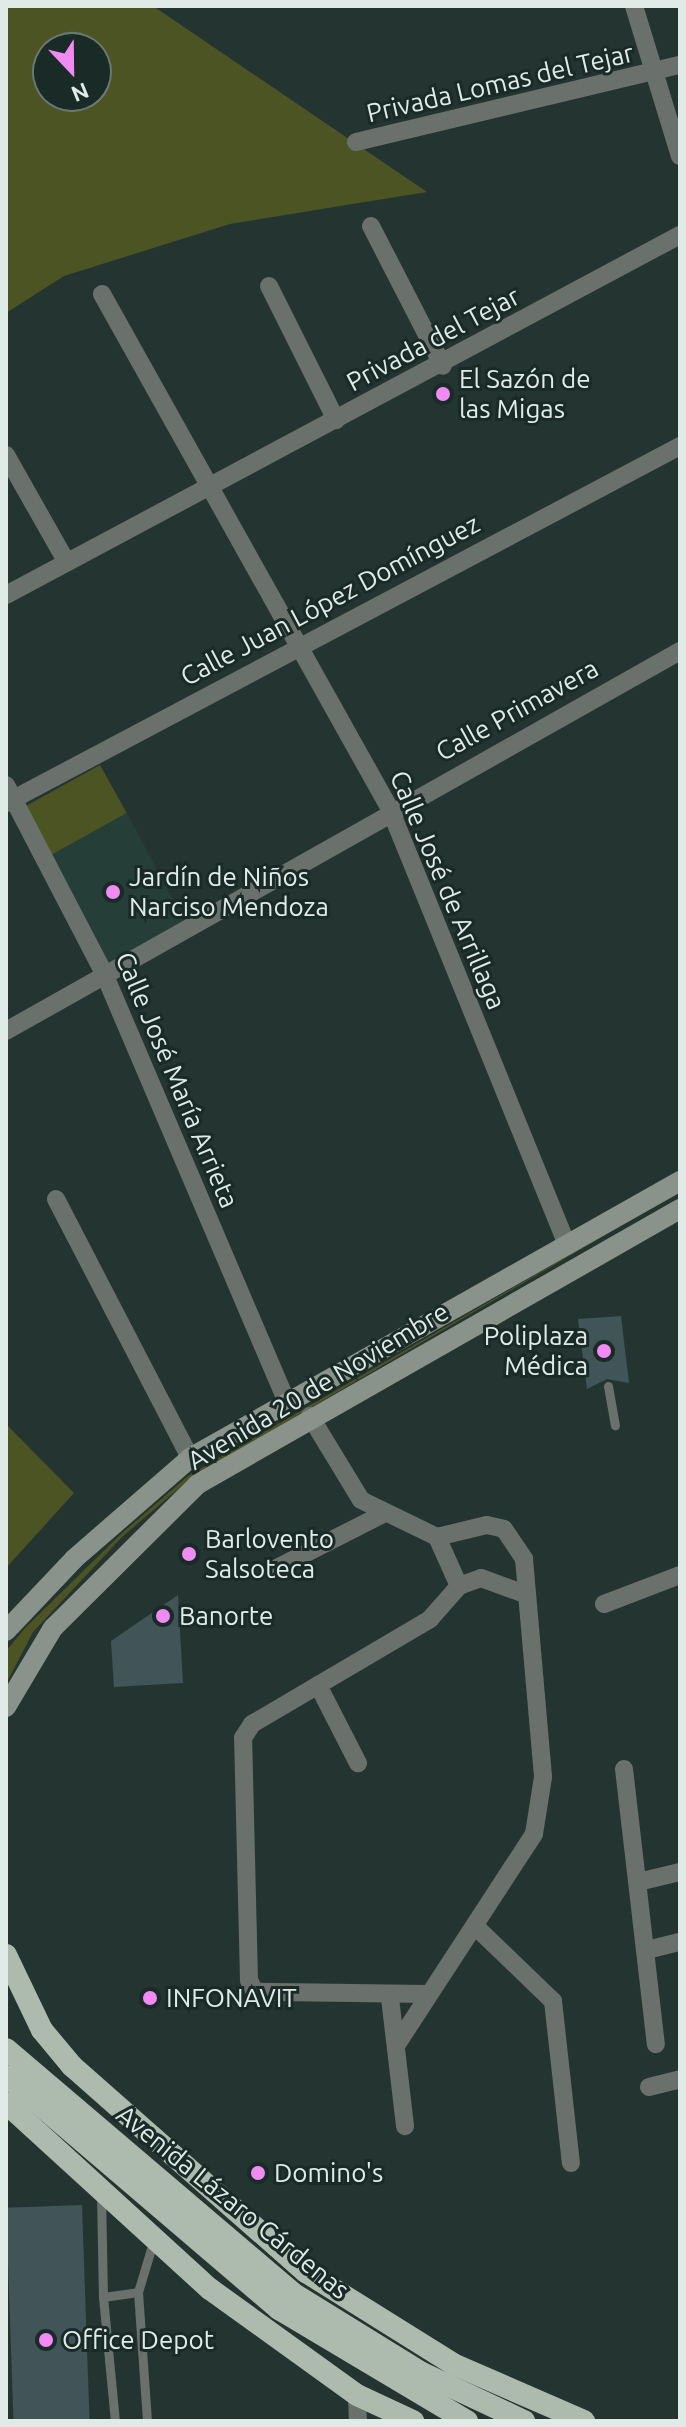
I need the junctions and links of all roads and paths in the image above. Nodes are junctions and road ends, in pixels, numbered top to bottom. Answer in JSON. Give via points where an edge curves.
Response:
{"nodes":[{"id":1,"x":634,"y":6,"type":"edge"},
{"id":2,"x":680,"y":65,"type":"edge"},
{"id":3,"x":655,"y":76,"type":"junction"},
{"id":4,"x":680,"y":81,"type":"edge"},
{"id":5,"x":356,"y":142,"type":"dead end"},
{"id":6,"x":680,"y":156,"type":"edge"},
{"id":7,"x":371,"y":226,"type":"dead end"},
{"id":8,"x":680,"y":235,"type":"edge"},
{"id":9,"x":269,"y":286,"type":"dead end"},
{"id":10,"x":102,"y":294,"type":"dead end"},
{"id":11,"x":443,"y":366,"type":"junction"},
{"id":12,"x":336,"y":420,"type":"junction"},
{"id":13,"x":680,"y":446,"type":"edge"},
{"id":14,"x":6,"y":455,"type":"edge"},
{"id":15,"x":208,"y":485,"type":"junction"},
{"id":16,"x":66,"y":561,"type":"junction"},
{"id":17,"x":6,"y":595,"type":"edge"},
{"id":18,"x":298,"y":644,"type":"junction"},
{"id":19,"x":679,"y":654,"type":"edge"},
{"id":20,"x":8,"y":796,"type":"edge"},
{"id":21,"x":390,"y":809,"type":"junction"},
{"id":22,"x":103,"y":971,"type":"junction"},
{"id":23,"x":6,"y":1031,"type":"edge"},
{"id":24,"x":680,"y":1181,"type":"edge"},
{"id":25,"x":56,"y":1199,"type":"dead end"},
{"id":26,"x":680,"y":1209,"type":"edge"},
{"id":27,"x":567,"y":1244,"type":"junction"},
{"id":28,"x":608,"y":1386,"type":"dead end"},
{"id":29,"x":286,"y":1401,"type":"junction"},
{"id":30,"x":310,"y":1416,"type":"junction"},
{"id":31,"x":615,"y":1425,"type":"dead end"},
{"id":32,"x":190,"y":1458,"type":"junction"},
{"id":33,"x":383,"y":1514,"type":"junction"},
{"id":34,"x":437,"y":1537,"type":"junction"},
{"id":35,"x":273,"y":1570,"type":"dead end"},
{"id":36,"x":680,"y":1575,"type":"edge"},
{"id":37,"x":459,"y":1586,"type":"junction"},
{"id":38,"x":525,"y":1594,"type":"junction"},
{"id":39,"x":604,"y":1604,"type":"dead end"},
{"id":40,"x":6,"y":1631,"type":"edge"},
{"id":41,"x":318,"y":1685,"type":"junction"},
{"id":42,"x":6,"y":1707,"type":"edge"},
{"id":43,"x":358,"y":1763,"type":"dead end"},
{"id":44,"x":624,"y":1769,"type":"dead end"},
{"id":45,"x":680,"y":1872,"type":"edge"},
{"id":46,"x":638,"y":1882,"type":"junction"},
{"id":47,"x":476,"y":1927,"type":"junction"},
{"id":48,"x":680,"y":1942,"type":"edge"},
{"id":49,"x":647,"y":1950,"type":"junction"},
{"id":50,"x":6,"y":1955,"type":"edge"},
{"id":51,"x":429,"y":1994,"type":"junction"},
{"id":52,"x":390,"y":1998,"type":"junction"},
{"id":53,"x":397,"y":2044,"type":"junction"},
{"id":54,"x":656,"y":2044,"type":"dead end"},
{"id":55,"x":6,"y":2049,"type":"edge"},
{"id":56,"x":6,"y":2076,"type":"edge"},
{"id":57,"x":680,"y":2079,"type":"edge"},
{"id":58,"x":649,"y":2087,"type":"dead end"},
{"id":59,"x":6,"y":2103,"type":"edge"},
{"id":60,"x":405,"y":2126,"type":"dead end"},
{"id":61,"x":571,"y":2163,"type":"dead end"},
{"id":62,"x":101,"y":2191,"type":"junction"},
{"id":63,"x":154,"y":2239,"type":"junction"},
{"id":64,"x":138,"y":2292,"type":"junction"},
{"id":65,"x":103,"y":2297,"type":"junction"},
{"id":66,"x":357,"y":2395,"type":"junction"},
{"id":67,"x":115,"y":2421,"type":"edge"},
{"id":68,"x":147,"y":2421,"type":"edge"},
{"id":69,"x":358,"y":2421,"type":"edge"},
{"id":70,"x":413,"y":2421,"type":"edge"},
{"id":71,"x":467,"y":2421,"type":"edge"},
{"id":72,"x":524,"y":2421,"type":"edge"},
{"id":73,"x":584,"y":2421,"type":"edge"}],
"edges":[{"from":1,"to":3,"type":"street"},
{"from":2,"to":3,"type":"street"},
{"from":3,"to":4,"type":"street"},
{"from":3,"to":5,"type":"street","name":"Privada Lomas del Tejar"},
{"from":3,"to":6,"type":"street"},
{"from":7,"to":11,"type":"street"},
{"from":8,"to":11,"type":"street","name":"Privada del Tejar"},
{"from":9,"to":12,"type":"street"},
{"from":10,"to":15,"type":"street","name":"Calle José de Arrillaga"},
{"from":11,"to":12,"type":"street","name":"Privada del Tejar"},
{"from":12,"to":15,"type":"street","name":"Privada del Tejar"},
{"from":13,"to":18,"type":"street","name":"Calle Juan López Domínguez"},
{"from":14,"to":16,"type":"street"},
{"from":15,"to":16,"type":"street","name":"Privada del Tejar"},
{"from":15,"to":18,"type":"street","name":"Calle José de Arrillaga"},
{"from":16,"to":17,"type":"street","name":"Privada del Tejar"},
{"from":18,"to":20,"type":"street","name":"Calle Juan López Domínguez"},
{"from":18,"to":21,"type":"street","name":"Calle José de Arrillaga"},
{"from":19,"to":21,"type":"street","name":"Calle Primavera"},
{"from":20,"to":22,"type":"street","name":"Calle José María Arrieta"},
{"from":21,"to":22,"type":"street","name":"Calle Primavera"},
{"from":21,"to":27,"type":"street","name":"Calle José de Arrillaga"},
{"from":22,"to":23,"type":"street","name":"Calle Primavera"},
{"from":22,"to":29,"type":"street","name":"Calle José María Arrieta"},
{"from":24,"to":27,"type":"main road","name":"Avenida 20 de Noviembre"},
{"from":25,"to":32,"type":"street"},
{"from":26,"to":30,"type":"main road","name":"Avenida 20 de Noviembre"},
{"from":27,"to":29,"type":"main road","name":"Avenida 20 de Noviembre"},
{"from":28,"to":31,"type":"lane"},
{"from":29,"to":32,"type":"main road","name":"Avenida 20 de Noviembre"},
{"from":30,"to":33,"type":"street","via":[[342,1477]]},
{"from":30,"to":42,"type":"main road","name":"Avenida 20 de Noviembre","via":[[198,1484],[127,1548],[53,1628]]},
{"from":32,"to":40,"type":"main road","name":"Avenida 20 de Noviembre","via":[[74,1559]]},
{"from":33,"to":34,"type":"street"},
{"from":33,"to":35,"type":"street"},
{"from":34,"to":37,"type":"street"},
{"from":34,"to":38,"type":"street","via":[[487,1525],[504,1529],[524,1559]]},
{"from":36,"to":39,"type":"street"},
{"from":37,"to":38,"type":"street","via":[[481,1578]]},
{"from":37,"to":41,"type":"street","via":[[430,1619]]},
{"from":38,"to":47,"type":"street","via":[[543,1777],[534,1834]]},
{"from":41,"to":43,"type":"street"},
{"from":41,"to":52,"type":"street","via":[[252,1724],[243,1738],[249,1980],[265,1997]]},
{"from":44,"to":46,"type":"street"},
{"from":45,"to":46,"type":"street"},
{"from":46,"to":49,"type":"street"},
{"from":47,"to":51,"type":"street"},
{"from":47,"to":61,"type":"street","via":[[553,2001]]},
{"from":48,"to":49,"type":"street"},
{"from":49,"to":54,"type":"street"},
{"from":50,"to":73,"type":"highway","via":[[42,2030],[72,2066],[306,2272],[453,2364]]},
{"from":51,"to":52,"type":"street"},
{"from":51,"to":53,"type":"street"},
{"from":52,"to":53,"type":"street"},
{"from":53,"to":60,"type":"street"},
{"from":55,"to":72,"type":"highway","name":"Avenida Lázaro Cárdenas","via":[[294,2294],[422,2373]]},
{"from":56,"to":71,"type":"highway","name":"Avenida Lázaro Cárdenas","via":[[279,2309]]},
{"from":57,"to":58,"type":"street"},
{"from":59,"to":62,"type":"highway"},
{"from":62,"to":63,"type":"highway"},
{"from":62,"to":65,"type":"lane"},
{"from":63,"to":64,"type":"lane"},
{"from":63,"to":66,"type":"highway","via":[[278,2342]]},
{"from":64,"to":65,"type":"lane"},
{"from":64,"to":68,"type":"lane"},
{"from":65,"to":67,"type":"lane"},
{"from":66,"to":69,"type":"street"},
{"from":66,"to":70,"type":"highway"}]}
